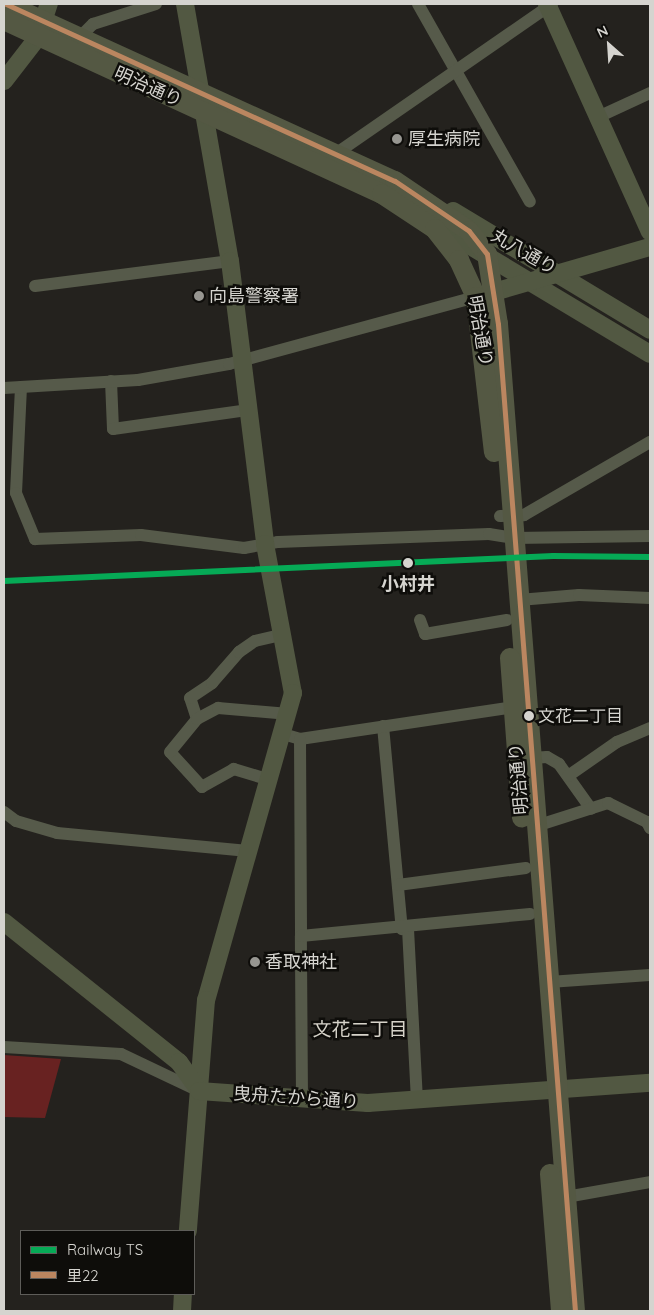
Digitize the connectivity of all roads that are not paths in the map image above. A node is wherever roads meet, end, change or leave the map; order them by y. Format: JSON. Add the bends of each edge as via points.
{"nodes":[{"id":1,"x":6,"y":4,"type":"edge"},
{"id":2,"x":156,"y":4,"type":"edge"},
{"id":3,"x":186,"y":4,"type":"edge"},
{"id":4,"x":418,"y":4,"type":"edge"},
{"id":5,"x":549,"y":5,"type":"edge"},
{"id":6,"x":4,"y":20,"type":"edge"},
{"id":7,"x":44,"y":21,"type":"edge"},
{"id":8,"x":80,"y":38,"type":"junction"},
{"id":9,"x":456,"y":71,"type":"junction"},
{"id":10,"x":4,"y":81,"type":"edge"},
{"id":11,"x":650,"y":93,"type":"edge"},
{"id":12,"x":203,"y":104,"type":"junction"},
{"id":13,"x":598,"y":117,"type":"junction"},
{"id":14,"x":334,"y":155,"type":"junction"},
{"id":15,"x":395,"y":182,"type":"junction"},
{"id":16,"x":530,"y":202,"type":"dead end"},
{"id":17,"x":418,"y":215,"type":"junction"},
{"id":18,"x":650,"y":232,"type":"edge"},
{"id":19,"x":650,"y":247,"type":"edge"},
{"id":20,"x":487,"y":254,"type":"junction"},
{"id":21,"x":230,"y":262,"type":"junction"},
{"id":22,"x":559,"y":272,"type":"junction"},
{"id":23,"x":531,"y":279,"type":"junction"},
{"id":24,"x":35,"y":286,"type":"dead end"},
{"id":25,"x":486,"y":294,"type":"junction"},
{"id":26,"x":650,"y":330,"type":"edge"},
{"id":27,"x":650,"y":354,"type":"edge"},
{"id":28,"x":242,"y":360,"type":"junction"},
{"id":29,"x":111,"y":381,"type":"junction"},
{"id":30,"x":21,"y":387,"type":"junction"},
{"id":31,"x":4,"y":388,"type":"edge"},
{"id":32,"x":249,"y":410,"type":"junction"},
{"id":33,"x":650,"y":442,"type":"edge"},
{"id":34,"x":507,"y":526,"type":"junction"},
{"id":35,"x":650,"y":536,"type":"edge"},
{"id":36,"x":265,"y":544,"type":"junction"},
{"id":37,"x":650,"y":598,"type":"edge"},
{"id":38,"x":519,"y":600,"type":"junction"},
{"id":39,"x":420,"y":620,"type":"dead end"},
{"id":40,"x":507,"y":620,"type":"junction"},
{"id":41,"x":282,"y":635,"type":"junction"},
{"id":42,"x":513,"y":708,"type":"junction"},
{"id":43,"x":289,"y":714,"type":"junction"},
{"id":44,"x":197,"y":719,"type":"junction"},
{"id":45,"x":383,"y":726,"type":"junction"},
{"id":46,"x":650,"y":728,"type":"edge"},
{"id":47,"x":292,"y":736,"type":"junction"},
{"id":48,"x":532,"y":758,"type":"junction"},
{"id":49,"x":568,"y":776,"type":"junction"},
{"id":50,"x":270,"y":780,"type":"junction"},
{"id":51,"x":591,"y":809,"type":"junction"},
{"id":52,"x":4,"y":812,"type":"edge"},
{"id":53,"x":649,"y":823,"type":"edge"},
{"id":54,"x":536,"y":826,"type":"junction"},
{"id":55,"x":248,"y":851,"type":"junction"},
{"id":56,"x":526,"y":868,"type":"junction"},
{"id":57,"x":398,"y":884,"type":"junction"},
{"id":58,"x":530,"y":914,"type":"junction"},
{"id":59,"x":4,"y":922,"type":"edge"},
{"id":60,"x":405,"y":929,"type":"junction"},
{"id":61,"x":300,"y":936,"type":"junction"},
{"id":62,"x":650,"y":975,"type":"edge"},
{"id":63,"x":549,"y":982,"type":"junction"},
{"id":64,"x":4,"y":1047,"type":"edge"},
{"id":65,"x":650,"y":1083,"type":"edge"},
{"id":66,"x":551,"y":1088,"type":"junction"},
{"id":67,"x":200,"y":1091,"type":"junction"},
{"id":68,"x":302,"y":1099,"type":"junction"},
{"id":69,"x":417,"y":1102,"type":"junction"},
{"id":70,"x":650,"y":1182,"type":"edge"},
{"id":71,"x":566,"y":1197,"type":"junction"},
{"id":72,"x":188,"y":1230,"type":"edge"},
{"id":73,"x":183,"y":1295,"type":"edge"},
{"id":74,"x":182,"y":1311,"type":"edge"},
{"id":75,"x":561,"y":1311,"type":"edge"},
{"id":76,"x":575,"y":1311,"type":"edge"}],
"edges":[{"from":1,"to":7,"type":"main road","name":"明治通り"},
{"from":2,"to":8,"type":"street","via":[[93,24]]},
{"from":3,"to":12,"type":"street"},
{"from":4,"to":9,"type":"street"},
{"from":5,"to":9,"type":"street"},
{"from":5,"to":13,"type":"street"},
{"from":6,"to":7,"type":"main road","name":"明治通り"},
{"from":7,"to":8,"type":"main road","name":"明治通り"},
{"from":7,"to":10,"type":"street"},
{"from":7,"to":12,"type":"main road","name":"明治通り"},
{"from":8,"to":12,"type":"main road","name":"明治通り"},
{"from":9,"to":14,"type":"street"},
{"from":9,"to":16,"type":"street"},
{"from":11,"to":13,"type":"street"},
{"from":12,"to":14,"type":"main road","name":"明治通り"},
{"from":12,"to":17,"type":"main road","name":"明治通り"},
{"from":12,"to":21,"type":"street"},
{"from":13,"to":18,"type":"street"},
{"from":14,"to":15,"type":"main road","name":"明治通り"},
{"from":15,"to":20,"type":"main road","name":"明治通り","via":[[469,232]]},
{"from":15,"to":22,"type":"street","name":"丸八通り"},
{"from":17,"to":20,"type":"street","name":"丸八通り"},
{"from":17,"to":25,"type":"main road","name":"明治通り","via":[[450,247]]},
{"from":19,"to":22,"type":"street"},
{"from":20,"to":23,"type":"street","name":"丸八通り"},
{"from":20,"to":25,"type":"main road","name":"明治通り"},
{"from":21,"to":24,"type":"street"},
{"from":21,"to":28,"type":"street"},
{"from":22,"to":23,"type":"street"},
{"from":22,"to":26,"type":"street","name":"丸八通り"},
{"from":23,"to":25,"type":"street"},
{"from":23,"to":27,"type":"street","name":"丸八通り"},
{"from":25,"to":28,"type":"street"},
{"from":25,"to":34,"type":"main road","name":"明治通り","via":[[484,336]]},
{"from":28,"to":29,"type":"street"},
{"from":28,"to":32,"type":"street"},
{"from":29,"to":30,"type":"street"},
{"from":29,"to":32,"type":"street","via":[[113,429]]},
{"from":30,"to":31,"type":"street"},
{"from":30,"to":36,"type":"street","via":[[16,493],[35,539],[141,535],[218,547]]},
{"from":32,"to":36,"type":"street"},
{"from":33,"to":34,"type":"street"},
{"from":34,"to":35,"type":"street"},
{"from":34,"to":36,"type":"street"},
{"from":34,"to":38,"type":"main road","name":"明治通り"},
{"from":34,"to":40,"type":"main road","name":"明治通り"},
{"from":36,"to":41,"type":"street"},
{"from":37,"to":38,"type":"street","via":[[579,595]]},
{"from":38,"to":48,"type":"main road","name":"明治通り"},
{"from":39,"to":40,"type":"street","via":[[425,634]]},
{"from":40,"to":42,"type":"main road","name":"明治通り"},
{"from":41,"to":43,"type":"street","via":[[293,693]]},
{"from":41,"to":44,"type":"street","via":[[256,641],[239,652],[212,683],[190,698]]},
{"from":42,"to":45,"type":"street"},
{"from":42,"to":56,"type":"main road","name":"明治通り"},
{"from":43,"to":44,"type":"street","via":[[218,708]]},
{"from":43,"to":47,"type":"street"},
{"from":44,"to":50,"type":"street","via":[[170,752],[191,780],[202,787],[234,769]]},
{"from":45,"to":47,"type":"street"},
{"from":45,"to":57,"type":"street"},
{"from":46,"to":49,"type":"street","via":[[618,742]]},
{"from":47,"to":50,"type":"street"},
{"from":47,"to":61,"type":"street"},
{"from":48,"to":49,"type":"street","via":[[547,757]]},
{"from":48,"to":54,"type":"main road","name":"明治通り"},
{"from":49,"to":51,"type":"street"},
{"from":50,"to":55,"type":"street"},
{"from":51,"to":53,"type":"street","via":[[617,804]]},
{"from":51,"to":54,"type":"street"},
{"from":52,"to":55,"type":"street","via":[[16,821],[57,833]]},
{"from":54,"to":63,"type":"main road","name":"明治通り"},
{"from":55,"to":67,"type":"street","via":[[206,1000]]},
{"from":56,"to":57,"type":"street"},
{"from":56,"to":58,"type":"main road","name":"明治通り"},
{"from":57,"to":60,"type":"street"},
{"from":58,"to":60,"type":"street"},
{"from":58,"to":66,"type":"main road","name":"明治通り"},
{"from":59,"to":67,"type":"street","via":[[179,1062]]},
{"from":60,"to":61,"type":"street"},
{"from":60,"to":69,"type":"street"},
{"from":61,"to":68,"type":"street"},
{"from":62,"to":63,"type":"street"},
{"from":63,"to":66,"type":"main road","name":"明治通り"},
{"from":64,"to":67,"type":"street","via":[[121,1054]]},
{"from":65,"to":66,"type":"street","name":"曳舟たから通り"},
{"from":66,"to":69,"type":"street","name":"曳舟たから通り"},
{"from":66,"to":71,"type":"main road","name":"明治通り"},
{"from":66,"to":75,"type":"main road","name":"明治通り"},
{"from":67,"to":68,"type":"street","name":"曳舟たから通り"},
{"from":67,"to":72,"type":"street"},
{"from":68,"to":69,"type":"street","name":"曳舟たから通り"},
{"from":70,"to":71,"type":"street"},
{"from":71,"to":76,"type":"main road","name":"明治通り"},
{"from":73,"to":74,"type":"street"}]}
